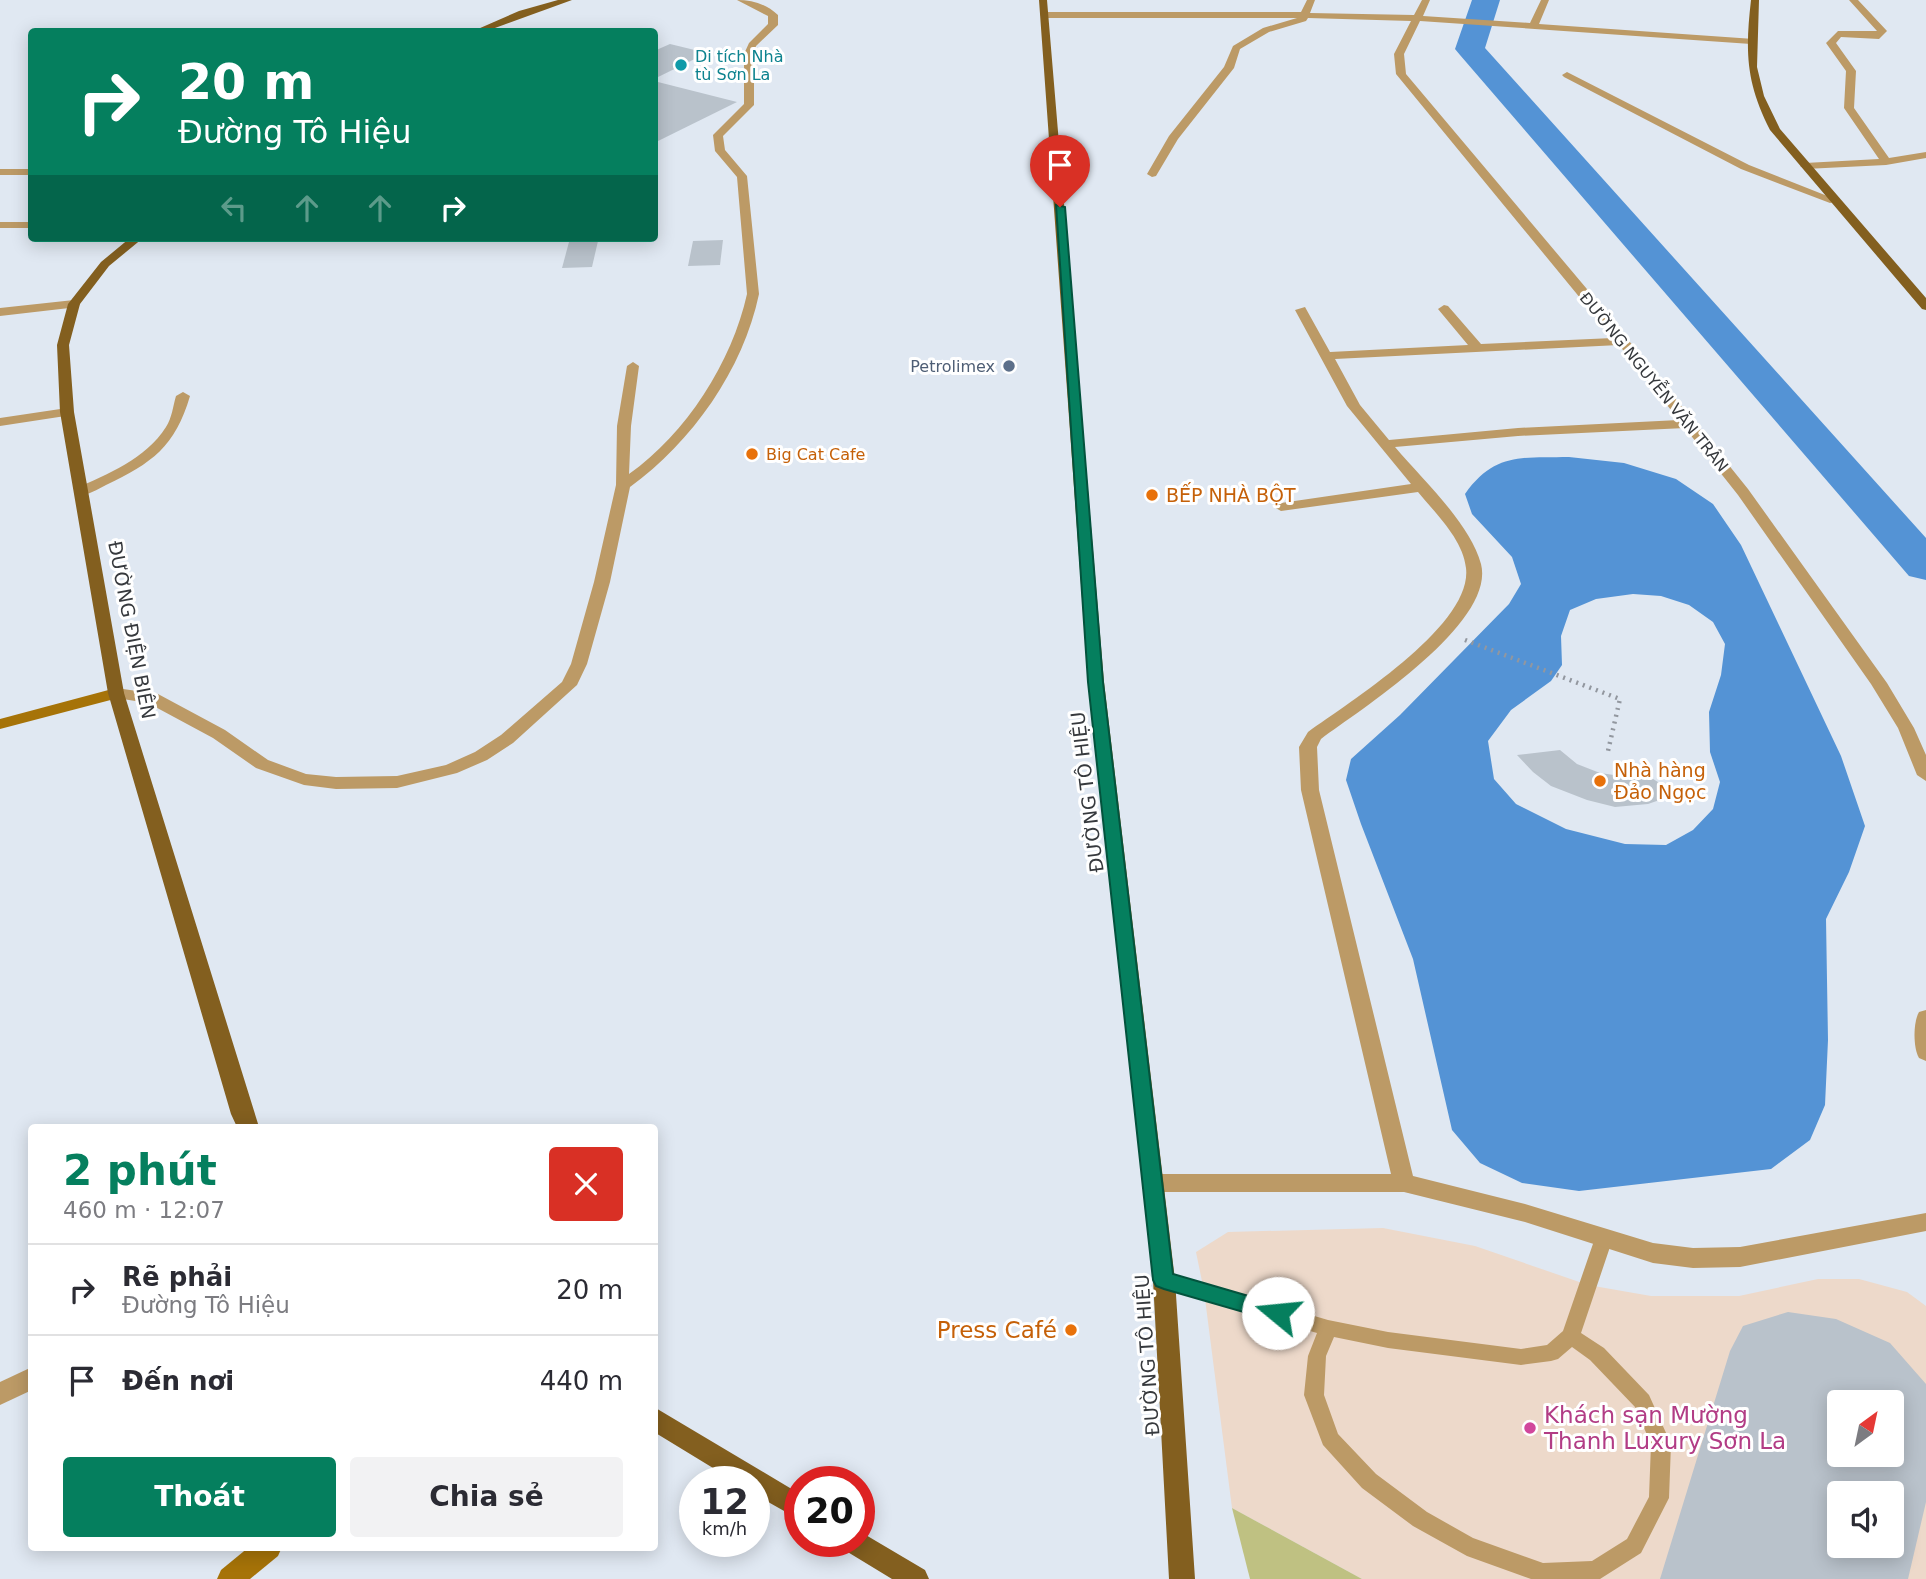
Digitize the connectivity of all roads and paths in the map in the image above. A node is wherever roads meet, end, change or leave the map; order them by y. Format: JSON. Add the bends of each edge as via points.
{"nodes":[{"id":1,"x":568,"y":0,"type":"edge"},
{"id":2,"x":741,"y":0,"type":"edge"},
{"id":3,"x":1178,"y":0,"type":"edge"},
{"id":4,"x":1237,"y":0,"type":"edge"},
{"id":5,"x":1311,"y":0,"type":"edge"},
{"id":6,"x":1426,"y":0,"type":"edge"},
{"id":7,"x":1545,"y":0,"type":"edge"},
{"id":8,"x":1755,"y":0,"type":"edge"},
{"id":9,"x":1853,"y":0,"type":"edge"},
{"id":10,"x":1044,"y":8,"type":"edge"},
{"id":11,"x":1240,"y":14,"type":"junction"},
{"id":12,"x":1181,"y":15,"type":"junction"},
{"id":13,"x":1306,"y":15,"type":"junction"},
{"id":14,"x":1417,"y":18,"type":"junction"},
{"id":15,"x":1533,"y":27,"type":"junction"},
{"id":16,"x":485,"y":28,"type":"edge"},
{"id":17,"x":1751,"y":41,"type":"junction"},
{"id":18,"x":1567,"y":75,"type":"dead end"},
{"id":19,"x":1926,"y":155,"type":"edge"},
{"id":20,"x":1886,"y":162,"type":"junction"},
{"id":21,"x":1805,"y":166,"type":"junction"},
{"id":22,"x":0,"y":172,"type":"edge"},
{"id":23,"x":28,"y":172,"type":"edge"},
{"id":24,"x":1153,"y":174,"type":"dead end"},
{"id":25,"x":1834,"y":201,"type":"junction"},
{"id":26,"x":0,"y":225,"type":"edge"},
{"id":27,"x":28,"y":225,"type":"edge"},
{"id":28,"x":132,"y":242,"type":"edge"},
{"id":29,"x":74,"y":303,"type":"junction"},
{"id":30,"x":1926,"y":306,"type":"edge"},
{"id":31,"x":1444,"y":309,"type":"dead end"},
{"id":32,"x":1301,"y":310,"type":"dead end"},
{"id":33,"x":0,"y":312,"type":"edge"},
{"id":34,"x":1623,"y":341,"type":"junction"},
{"id":35,"x":1478,"y":349,"type":"junction"},
{"id":36,"x":1325,"y":356,"type":"junction"},
{"id":37,"x":633,"y":366,"type":"dead end"},
{"id":38,"x":183,"y":396,"type":"dead end"},
{"id":39,"x":67,"y":412,"type":"junction"},
{"id":40,"x":0,"y":422,"type":"edge"},
{"id":41,"x":1689,"y":424,"type":"junction"},
{"id":42,"x":1385,"y":444,"type":"junction"},
{"id":43,"x":623,"y":485,"type":"junction"},
{"id":44,"x":1422,"y":487,"type":"junction"},
{"id":45,"x":80,"y":492,"type":"junction"},
{"id":46,"x":1281,"y":507,"type":"dead end"},
{"id":47,"x":1461,"y":638,"type":"dead end"},
{"id":48,"x":116,"y":693,"type":"junction"},
{"id":49,"x":0,"y":724,"type":"edge"},
{"id":50,"x":1608,"y":751,"type":"dead end"},
{"id":51,"x":1926,"y":775,"type":"edge"},
{"id":52,"x":1926,"y":1017,"type":"edge"},
{"id":53,"x":1926,"y":1053,"type":"edge"},
{"id":54,"x":247,"y":1124,"type":"edge"},
{"id":55,"x":1153,"y":1183,"type":"junction"},
{"id":56,"x":1404,"y":1183,"type":"junction"},
{"id":57,"x":1926,"y":1222,"type":"edge"},
{"id":58,"x":1604,"y":1238,"type":"junction"},
{"id":59,"x":1164,"y":1280,"type":"junction"},
{"id":60,"x":1328,"y":1328,"type":"junction"},
{"id":61,"x":1571,"y":1336,"type":"junction"},
{"id":62,"x":28,"y":1380,"type":"edge"},
{"id":63,"x":0,"y":1394,"type":"edge"},
{"id":64,"x":658,"y":1420,"type":"edge"},
{"id":65,"x":784,"y":1498,"type":"edge"},
{"id":66,"x":264,"y":1551,"type":"edge"},
{"id":67,"x":875,"y":1554,"type":"edge"},
{"id":68,"x":230,"y":1579,"type":"edge"},
{"id":69,"x":916,"y":1579,"type":"edge"},
{"id":70,"x":1182,"y":1579,"type":"edge"}],
"edges":[{"from":1,"to":16,"type":"main road"},
{"from":2,"to":43,"type":"street","via":[[773,15],[773,25],[749,54],[749,105],[718,135],[720,151],[742,176],[751,312],[722,370],[673,442]]},
{"from":3,"to":12,"type":"street"},
{"from":4,"to":11,"type":"street"},
{"from":5,"to":13,"type":"street"},
{"from":6,"to":14,"type":"street","name":"ĐƯỜNG NGUYỄN VĂN TRÂN"},
{"from":7,"to":15,"type":"street"},
{"from":8,"to":17,"type":"main road"},
{"from":9,"to":20,"type":"street","via":[[1882,32],[1879,36],[1838,34],[1831,43],[1851,71],[1849,108]]},
{"from":10,"to":12,"type":"street"},
{"from":10,"to":55,"type":"main road","name":"ĐƯỜNG TÔ HIỆU","via":[[1096,682]]},
{"from":11,"to":12,"type":"street"},
{"from":11,"to":13,"type":"street"},
{"from":13,"to":14,"type":"street"},
{"from":13,"to":24,"type":"street","via":[[1236,48],[1229,68],[1173,138]]},
{"from":14,"to":15,"type":"street"},
{"from":14,"to":34,"type":"street","name":"ĐƯỜNG NGUYỄN VĂN TRÂN","via":[[1399,54],[1401,74]]},
{"from":15,"to":17,"type":"street"},
{"from":17,"to":21,"type":"main road","via":[[1757,98],[1775,130]]},
{"from":18,"to":25,"type":"street","via":[[1745,167]]},
{"from":19,"to":20,"type":"street"},
{"from":20,"to":21,"type":"street"},
{"from":21,"to":25,"type":"main road"},
{"from":22,"to":23,"type":"street"},
{"from":25,"to":30,"type":"main road"},
{"from":26,"to":27,"type":"street"},
{"from":28,"to":29,"type":"main road","name":"ĐƯỜNG ĐIỆN BIÊN","via":[[105,264]]},
{"from":29,"to":33,"type":"street"},
{"from":29,"to":39,"type":"main road","name":"ĐƯỜNG ĐIỆN BIÊN","via":[[63,345]]},
{"from":31,"to":35,"type":"street"},
{"from":32,"to":36,"type":"street"},
{"from":34,"to":35,"type":"street"},
{"from":34,"to":41,"type":"street","name":"ĐƯỜNG NGUYỄN VĂN TRÂN"},
{"from":35,"to":36,"type":"street"},
{"from":36,"to":42,"type":"street","via":[[1354,406]]},
{"from":37,"to":43,"type":"street","via":[[620,450]]},
{"from":38,"to":45,"type":"street","via":[[174,425],[153,448],[127,469]]},
{"from":39,"to":40,"type":"street"},
{"from":39,"to":45,"type":"main road","name":"ĐƯỜNG ĐIỆN BIÊN"},
{"from":41,"to":42,"type":"street"},
{"from":41,"to":51,"type":"street","name":"ĐƯỜNG NGUYỄN VĂN TRÂN","via":[[1880,683]]},
{"from":42,"to":44,"type":"street"},
{"from":43,"to":48,"type":"street","via":[[602,582],[569,685],[507,739],[452,769],[397,782],[304,779],[262,764],[219,734],[152,698]]},
{"from":44,"to":46,"type":"street"},
{"from":44,"to":56,"type":"street","via":[[1468,549],[1475,566],[1474,587],[1454,620],[1430,646],[1314,736],[1307,763]]},
{"from":45,"to":48,"type":"main road","name":"ĐƯỜNG ĐIỆN BIÊN"},
{"from":47,"to":50,"type":"path","via":[[1620,699]]},
{"from":48,"to":49,"type":"street"},
{"from":48,"to":54,"type":"main road","name":"ĐƯỜNG ĐIỆN BIÊN"},
{"from":52,"to":53,"type":"street"},
{"from":55,"to":56,"type":"street"},
{"from":55,"to":59,"type":"main road","name":"ĐƯỜNG TÔ HIỆU"},
{"from":56,"to":58,"type":"street"},
{"from":57,"to":58,"type":"street","via":[[1740,1257],[1653,1253]]},
{"from":58,"to":61,"type":"lane"},
{"from":59,"to":60,"type":"lane"},
{"from":59,"to":70,"type":"main road","name":"ĐƯỜNG TÔ HIỆU"},
{"from":60,"to":61,"type":"lane","via":[[1521,1357],[1551,1353]]},
{"from":60,"to":61,"type":"lane","via":[[1317,1356],[1314,1395],[1330,1440],[1369,1481],[1420,1518],[1467,1546],[1543,1573],[1595,1571],[1634,1546],[1659,1498],[1661,1444],[1642,1401],[1597,1354]]},
{"from":62,"to":63,"type":"street"},
{"from":64,"to":65,"type":"main road"},
{"from":66,"to":68,"type":"street"},
{"from":67,"to":69,"type":"main road"}]}
